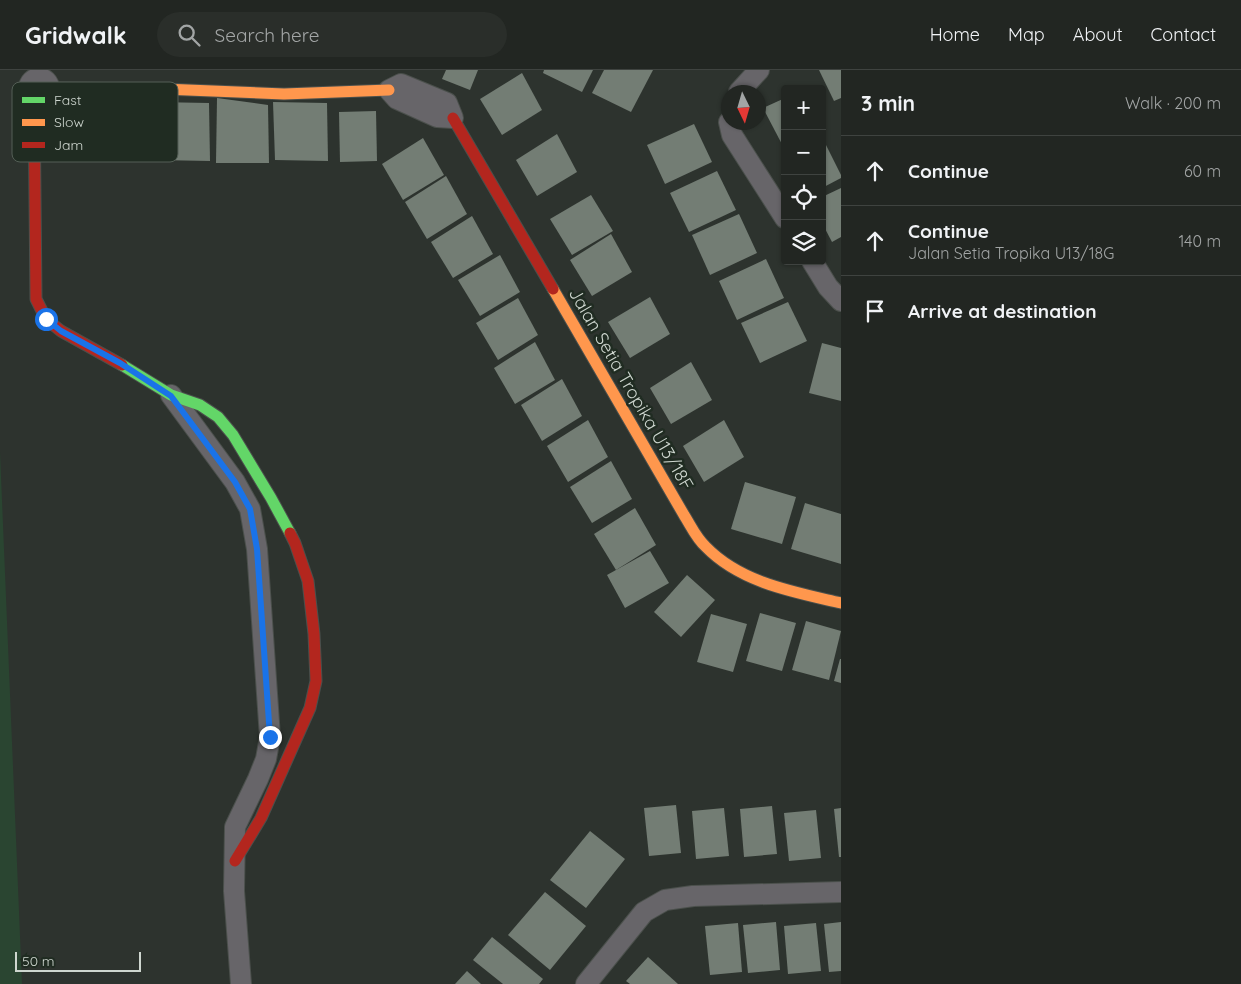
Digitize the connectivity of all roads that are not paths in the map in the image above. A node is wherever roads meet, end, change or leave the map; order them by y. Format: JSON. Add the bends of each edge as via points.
{"nodes":[{"id":1,"x":759,"y":70,"type":"edge"},
{"id":2,"x":745,"y":85,"type":"edge"},
{"id":3,"x":178,"y":90,"type":"edge"},
{"id":4,"x":389,"y":90,"type":"joint"},
{"id":5,"x":453,"y":118,"type":"joint"},
{"id":6,"x":731,"y":130,"type":"edge"},
{"id":7,"x":37,"y":162,"type":"edge"},
{"id":8,"x":781,"y":212,"type":"edge"},
{"id":9,"x":814,"y":265,"type":"edge"},
{"id":10,"x":841,"y":301,"type":"edge"},
{"id":11,"x":171,"y":396,"type":"junction"},
{"id":12,"x":841,"y":604,"type":"edge"},
{"id":13,"x":235,"y":861,"type":"junction"},
{"id":14,"x":841,"y":892,"type":"edge"},
{"id":15,"x":241,"y":984,"type":"edge"},
{"id":16,"x":586,"y":984,"type":"edge"}],
"edges":[{"from":1,"to":2,"type":"street"},
{"from":3,"to":4,"type":"street","via":[[284,94]]},
{"from":4,"to":5,"type":"street","via":[[397,99],[438,117]]},
{"from":5,"to":12,"type":"street","name":"Jalan Setia Tropika U13/18F","via":[[704,546],[727,565],[760,582]]},
{"from":6,"to":8,"type":"street"},
{"from":7,"to":11,"type":"street","via":[[36,299],[46,319]]},
{"from":9,"to":10,"type":"street"},
{"from":11,"to":13,"type":"street","via":[[235,482],[250,509],[257,549],[270,737],[263,765],[235,827]]},
{"from":11,"to":13,"type":"street","via":[[200,405],[218,417],[233,435],[295,543],[308,581],[316,681],[310,708],[261,818]]},
{"from":13,"to":15,"type":"street"},
{"from":14,"to":16,"type":"street","via":[[692,896],[665,900],[644,912]]}]}
